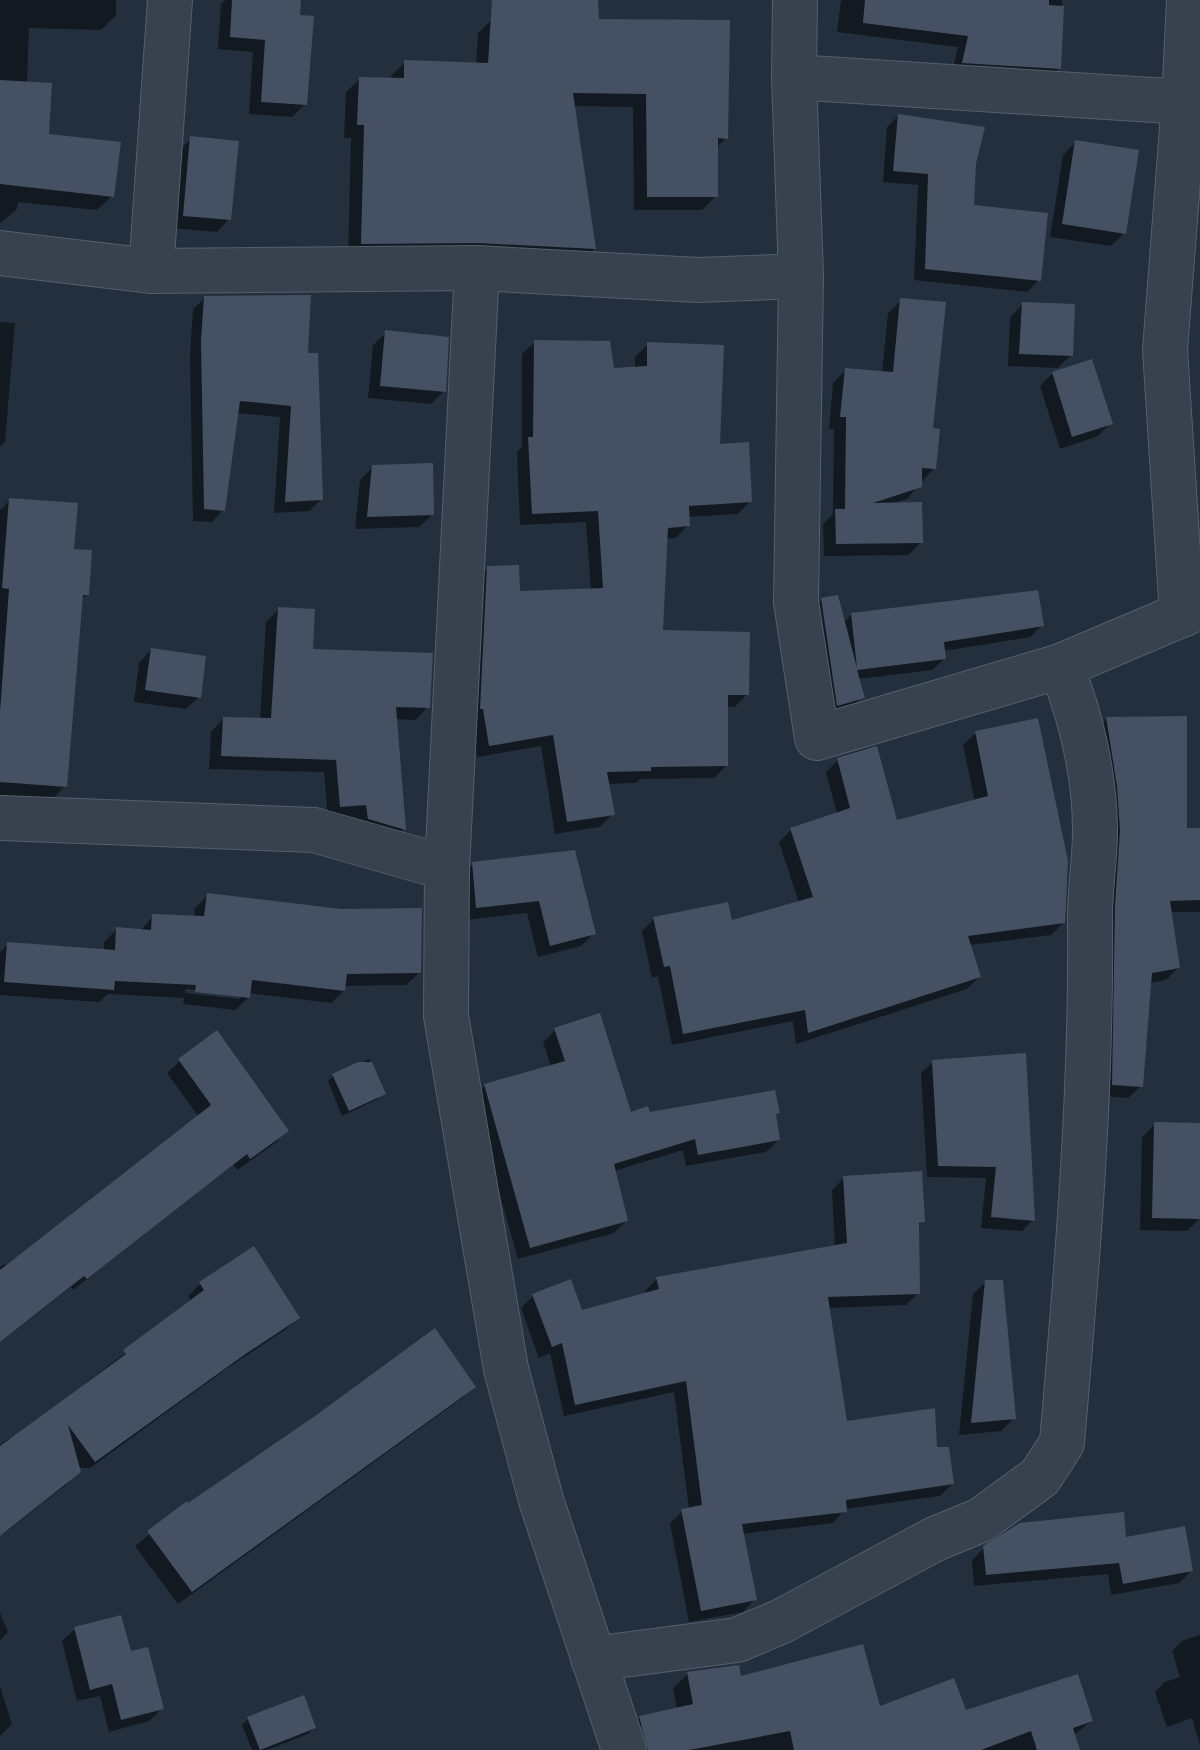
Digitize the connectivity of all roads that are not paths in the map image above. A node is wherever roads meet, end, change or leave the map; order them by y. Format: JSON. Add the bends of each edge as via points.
{"nodes":[{"id":1,"x":170,"y":0,"type":"edge"},
{"id":2,"x":795,"y":0,"type":"edge"},
{"id":3,"x":1189,"y":0,"type":"edge"},
{"id":4,"x":794,"y":77,"type":"junction"},
{"id":5,"x":1192,"y":102,"type":"edge"},
{"id":6,"x":0,"y":253,"type":"edge"},
{"id":7,"x":477,"y":268,"type":"junction"},
{"id":8,"x":151,"y":271,"type":"junction"},
{"id":9,"x":801,"y":276,"type":"junction"},
{"id":10,"x":1191,"y":611,"type":"edge"},
{"id":11,"x":1061,"y":666,"type":"junction"},
{"id":12,"x":0,"y":818,"type":"edge"},
{"id":13,"x":447,"y":868,"type":"junction"},
{"id":14,"x":593,"y":1659,"type":"junction"},
{"id":15,"x":624,"y":1750,"type":"edge"}],
"edges":[{"from":1,"to":8,"type":"street"},
{"from":2,"to":4,"type":"street"},
{"from":3,"to":5,"type":"street"},
{"from":4,"to":5,"type":"street"},
{"from":4,"to":9,"type":"street"},
{"from":5,"to":10,"type":"street","via":[[1165,350]]},
{"from":6,"to":8,"type":"street"},
{"from":7,"to":8,"type":"street"},
{"from":7,"to":9,"type":"street","via":[[698,280]]},
{"from":7,"to":13,"type":"street"},
{"from":9,"to":11,"type":"street","via":[[796,602],[817,738]]},
{"from":10,"to":11,"type":"street"},
{"from":11,"to":14,"type":"street","via":[[1075,701],[1095,829],[1083,1197],[1062,1443],[1040,1477],[981,1520],[780,1622],[737,1640]]},
{"from":12,"to":13,"type":"street","via":[[314,830]]},
{"from":13,"to":14,"type":"street","via":[[446,1016],[506,1369],[541,1500]]},
{"from":14,"to":15,"type":"street"}]}
